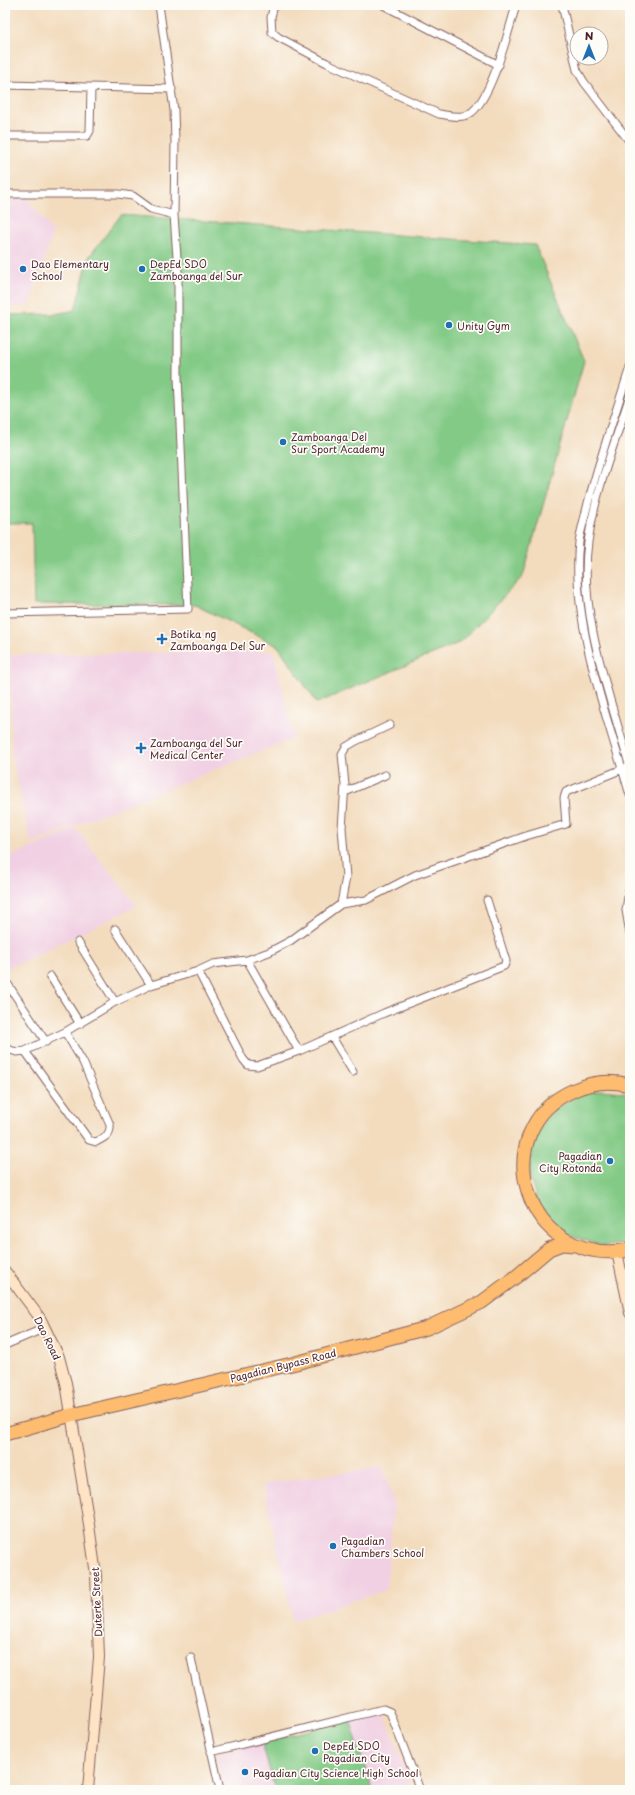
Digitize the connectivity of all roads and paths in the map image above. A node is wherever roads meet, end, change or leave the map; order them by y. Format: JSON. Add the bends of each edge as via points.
{"nodes":[{"id":1,"x":159,"y":5,"type":"edge"},
{"id":2,"x":274,"y":5,"type":"edge"},
{"id":3,"x":383,"y":5,"type":"edge"},
{"id":4,"x":516,"y":5,"type":"edge"},
{"id":5,"x":562,"y":5,"type":"edge"},
{"id":6,"x":499,"y":65,"type":"junction"},
{"id":7,"x":5,"y":85,"type":"edge"},
{"id":8,"x":90,"y":88,"type":"junction"},
{"id":9,"x":172,"y":90,"type":"junction"},
{"id":10,"x":5,"y":136,"type":"edge"},
{"id":11,"x":630,"y":142,"type":"edge"},
{"id":12,"x":5,"y":194,"type":"edge"},
{"id":13,"x":174,"y":215,"type":"junction"},
{"id":14,"x":630,"y":367,"type":"edge"},
{"id":15,"x":630,"y":395,"type":"edge"},
{"id":16,"x":5,"y":613,"type":"edge"},
{"id":17,"x":390,"y":725,"type":"dead end"},
{"id":18,"x":630,"y":767,"type":"edge"},
{"id":19,"x":622,"y":768,"type":"junction"},
{"id":20,"x":385,"y":775,"type":"dead end"},
{"id":21,"x":345,"y":792,"type":"junction"},
{"id":22,"x":630,"y":795,"type":"edge"},
{"id":23,"x":630,"y":884,"type":"edge"},
{"id":24,"x":488,"y":900,"type":"dead end"},
{"id":25,"x":342,"y":904,"type":"junction"},
{"id":26,"x":115,"y":929,"type":"dead end"},
{"id":27,"x":630,"y":934,"type":"edge"},
{"id":28,"x":78,"y":942,"type":"dead end"},
{"id":29,"x":247,"y":960,"type":"junction"},
{"id":30,"x":198,"y":971,"type":"junction"},
{"id":31,"x":50,"y":976,"type":"dead end"},
{"id":32,"x":5,"y":980,"type":"edge"},
{"id":33,"x":151,"y":985,"type":"junction"},
{"id":34,"x":115,"y":1002,"type":"junction"},
{"id":35,"x":80,"y":1024,"type":"junction"},
{"id":36,"x":65,"y":1032,"type":"junction"},
{"id":37,"x":332,"y":1037,"type":"junction"},
{"id":38,"x":46,"y":1042,"type":"junction"},
{"id":39,"x":5,"y":1046,"type":"edge"},
{"id":40,"x":25,"y":1051,"type":"junction"},
{"id":41,"x":299,"y":1051,"type":"junction"},
{"id":42,"x":353,"y":1072,"type":"dead end"},
{"id":43,"x":630,"y":1085,"type":"edge"},
{"id":44,"x":547,"y":1226,"type":"junction"},
{"id":45,"x":576,"y":1245,"type":"junction"},
{"id":46,"x":624,"y":1251,"type":"edge"},
{"id":47,"x":542,"y":1253,"type":"junction"},
{"id":48,"x":5,"y":1270,"type":"edge"},
{"id":49,"x":630,"y":1313,"type":"edge"},
{"id":50,"x":45,"y":1328,"type":"junction"},
{"id":51,"x":5,"y":1345,"type":"edge"},
{"id":52,"x":71,"y":1415,"type":"junction"},
{"id":53,"x":5,"y":1434,"type":"edge"},
{"id":54,"x":191,"y":1658,"type":"dead end"},
{"id":55,"x":211,"y":1752,"type":"junction"},
{"id":56,"x":88,"y":1790,"type":"edge"},
{"id":57,"x":220,"y":1790,"type":"edge"},
{"id":58,"x":420,"y":1790,"type":"edge"}],
"edges":[{"from":1,"to":9,"type":"street"},
{"from":2,"to":6,"type":"street","via":[[271,26],[272,32],[278,37],[327,63],[439,114],[469,114],[481,100]]},
{"from":3,"to":6,"type":"street"},
{"from":4,"to":6,"type":"street"},
{"from":5,"to":11,"type":"street","via":[[577,70]]},
{"from":7,"to":8,"type":"street"},
{"from":8,"to":9,"type":"street"},
{"from":8,"to":10,"type":"street","via":[[90,131],[87,136]]},
{"from":9,"to":13,"type":"street","via":[[175,142]]},
{"from":12,"to":13,"type":"street","via":[[118,194],[133,196],[151,209]]},
{"from":13,"to":16,"type":"street","via":[[188,610]]},
{"from":14,"to":19,"type":"street","via":[[593,485],[579,541],[578,563],[578,595],[589,650]]},
{"from":15,"to":18,"type":"street","via":[[601,487],[588,542],[586,595],[597,650]]},
{"from":17,"to":21,"type":"street","via":[[356,741],[344,750],[342,754]]},
{"from":18,"to":19,"type":"street"},
{"from":19,"to":22,"type":"street"},
{"from":19,"to":25,"type":"street","via":[[566,792],[566,824],[415,874],[366,900]]},
{"from":20,"to":21,"type":"street"},
{"from":21,"to":25,"type":"street","via":[[342,828],[346,878]]},
{"from":23,"to":27,"type":"street","via":[[626,910]]},
{"from":24,"to":37,"type":"street","via":[[506,961],[504,966],[384,1013]]},
{"from":25,"to":29,"type":"street","via":[[290,941]]},
{"from":26,"to":33,"type":"street"},
{"from":28,"to":34,"type":"street"},
{"from":29,"to":30,"type":"street","via":[[217,963]]},
{"from":29,"to":41,"type":"street"},
{"from":30,"to":33,"type":"street"},
{"from":30,"to":41,"type":"street","via":[[248,1065],[257,1066]]},
{"from":31,"to":35,"type":"street"},
{"from":32,"to":38,"type":"street"},
{"from":33,"to":34,"type":"street"},
{"from":34,"to":35,"type":"street"},
{"from":35,"to":36,"type":"street"},
{"from":36,"to":38,"type":"street"},
{"from":36,"to":40,"type":"street","via":[[83,1062],[110,1125],[108,1136],[96,1142],[89,1140]]},
{"from":37,"to":41,"type":"street"},
{"from":37,"to":42,"type":"street"},
{"from":38,"to":40,"type":"street"},
{"from":39,"to":40,"type":"street","via":[[17,1052]]},
{"from":43,"to":44,"type":"highway","via":[[603,1082],[581,1087],[552,1104],[537,1122],[525,1153],[524,1175],[532,1202]]},
{"from":44,"to":45,"type":"highway","via":[[560,1237]]},
{"from":44,"to":47,"type":"highway","via":[[548,1240]]},
{"from":45,"to":46,"type":"highway","via":[[596,1251]]},
{"from":45,"to":47,"type":"highway","name":"Pagadian Bypass Road","via":[[555,1246]]},
{"from":46,"to":49,"type":"main road"},
{"from":47,"to":52,"type":"highway","name":"Pagadian Bypass Road","via":[[517,1276],[482,1302],[427,1328],[292,1364]]},
{"from":48,"to":50,"type":"main road","name":"Dao Road"},
{"from":50,"to":51,"type":"street"},
{"from":50,"to":52,"type":"main road","name":"Dao Road","via":[[59,1357]]},
{"from":52,"to":53,"type":"highway","name":"Pagadian Bypass Road"},
{"from":52,"to":56,"type":"main road","name":"Duterte Street","via":[[89,1525],[98,1611],[99,1657]]},
{"from":54,"to":55,"type":"street"},
{"from":55,"to":57,"type":"street"},
{"from":55,"to":58,"type":"street","via":[[383,1709],[390,1712]]}]}
